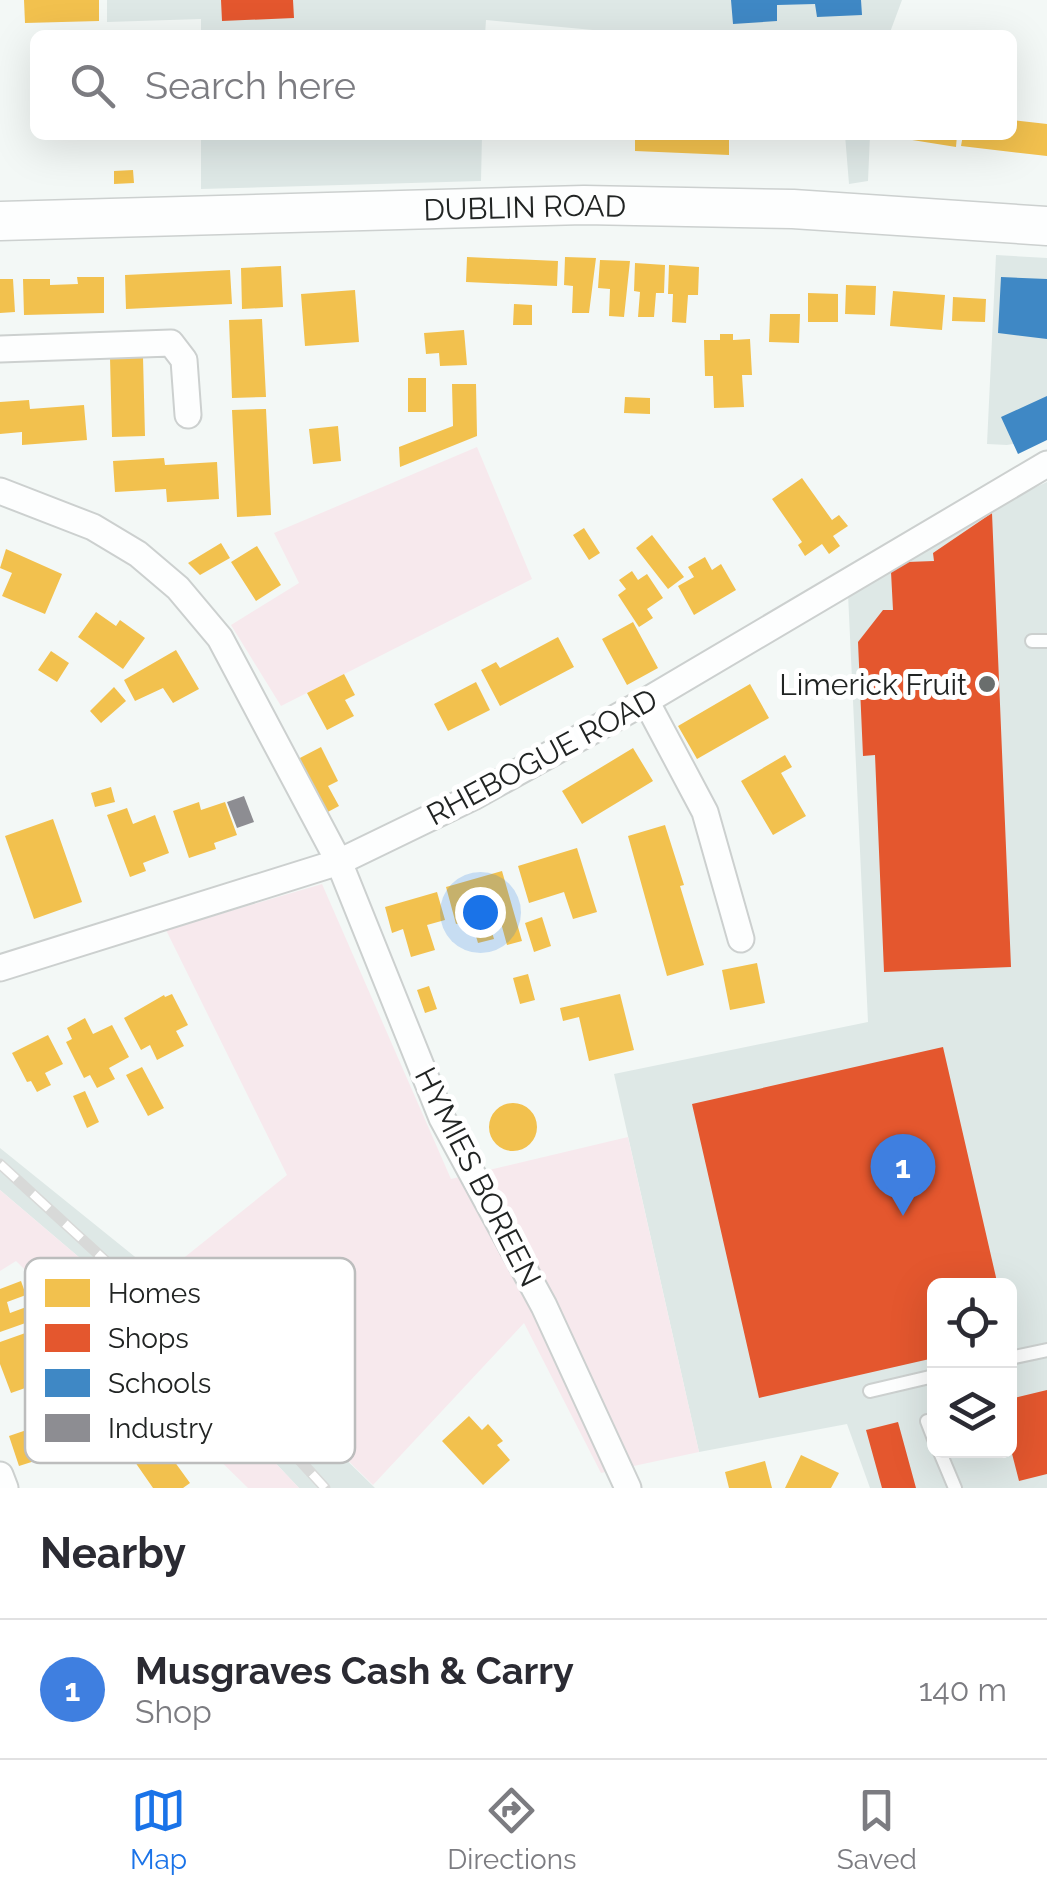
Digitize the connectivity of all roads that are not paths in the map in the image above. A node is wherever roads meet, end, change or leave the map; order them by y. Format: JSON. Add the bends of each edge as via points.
{"nodes":[{"id":1,"x":0,"y":221,"type":"edge"},
{"id":2,"x":1047,"y":226,"type":"edge"},
{"id":3,"x":0,"y":349,"type":"edge"},
{"id":4,"x":188,"y":414,"type":"dead end"},
{"id":5,"x":1047,"y":464,"type":"edge"},
{"id":6,"x":0,"y":491,"type":"edge"},
{"id":7,"x":1047,"y":640,"type":"edge"},
{"id":8,"x":1032,"y":641,"type":"dead end"},
{"id":9,"x":646,"y":702,"type":"junction"},
{"id":10,"x":338,"y":862,"type":"junction"},
{"id":11,"x":741,"y":938,"type":"dead end"},
{"id":12,"x":0,"y":968,"type":"edge"},
{"id":13,"x":1047,"y":1350,"type":"edge"},
{"id":14,"x":1017,"y":1356,"type":"edge"},
{"id":15,"x":927,"y":1378,"type":"edge"},
{"id":16,"x":870,"y":1391,"type":"dead end"},
{"id":17,"x":943,"y":1458,"type":"edge"},
{"id":18,"x":0,"y":1475,"type":"edge"},
{"id":19,"x":5,"y":1488,"type":"edge"},
{"id":20,"x":628,"y":1488,"type":"edge"},
{"id":21,"x":955,"y":1488,"type":"edge"}],
"edges":[{"from":1,"to":2,"type":"main road","name":"DUBLIN ROAD","via":[[584,205]]},
{"from":3,"to":4,"type":"street","via":[[171,343],[184,360]]},
{"from":5,"to":9,"type":"street","name":"RHEBOGUE ROAD"},
{"from":6,"to":10,"type":"street","name":"HYMIES BOREEN","via":[[93,527],[178,588],[220,638]]},
{"from":7,"to":8,"type":"lane"},
{"from":9,"to":10,"type":"street","name":"RHEBOGUE ROAD","via":[[473,798]]},
{"from":9,"to":11,"type":"street","via":[[705,812]]},
{"from":10,"to":12,"type":"street","name":"RHEBOGUE ROAD"},
{"from":10,"to":20,"type":"street","name":"HYMIES BOREEN","via":[[442,1118],[544,1306]]},
{"from":13,"to":14,"type":"lane"},
{"from":15,"to":16,"type":"lane"},
{"from":17,"to":21,"type":"lane"},
{"from":18,"to":19,"type":"street"}]}
